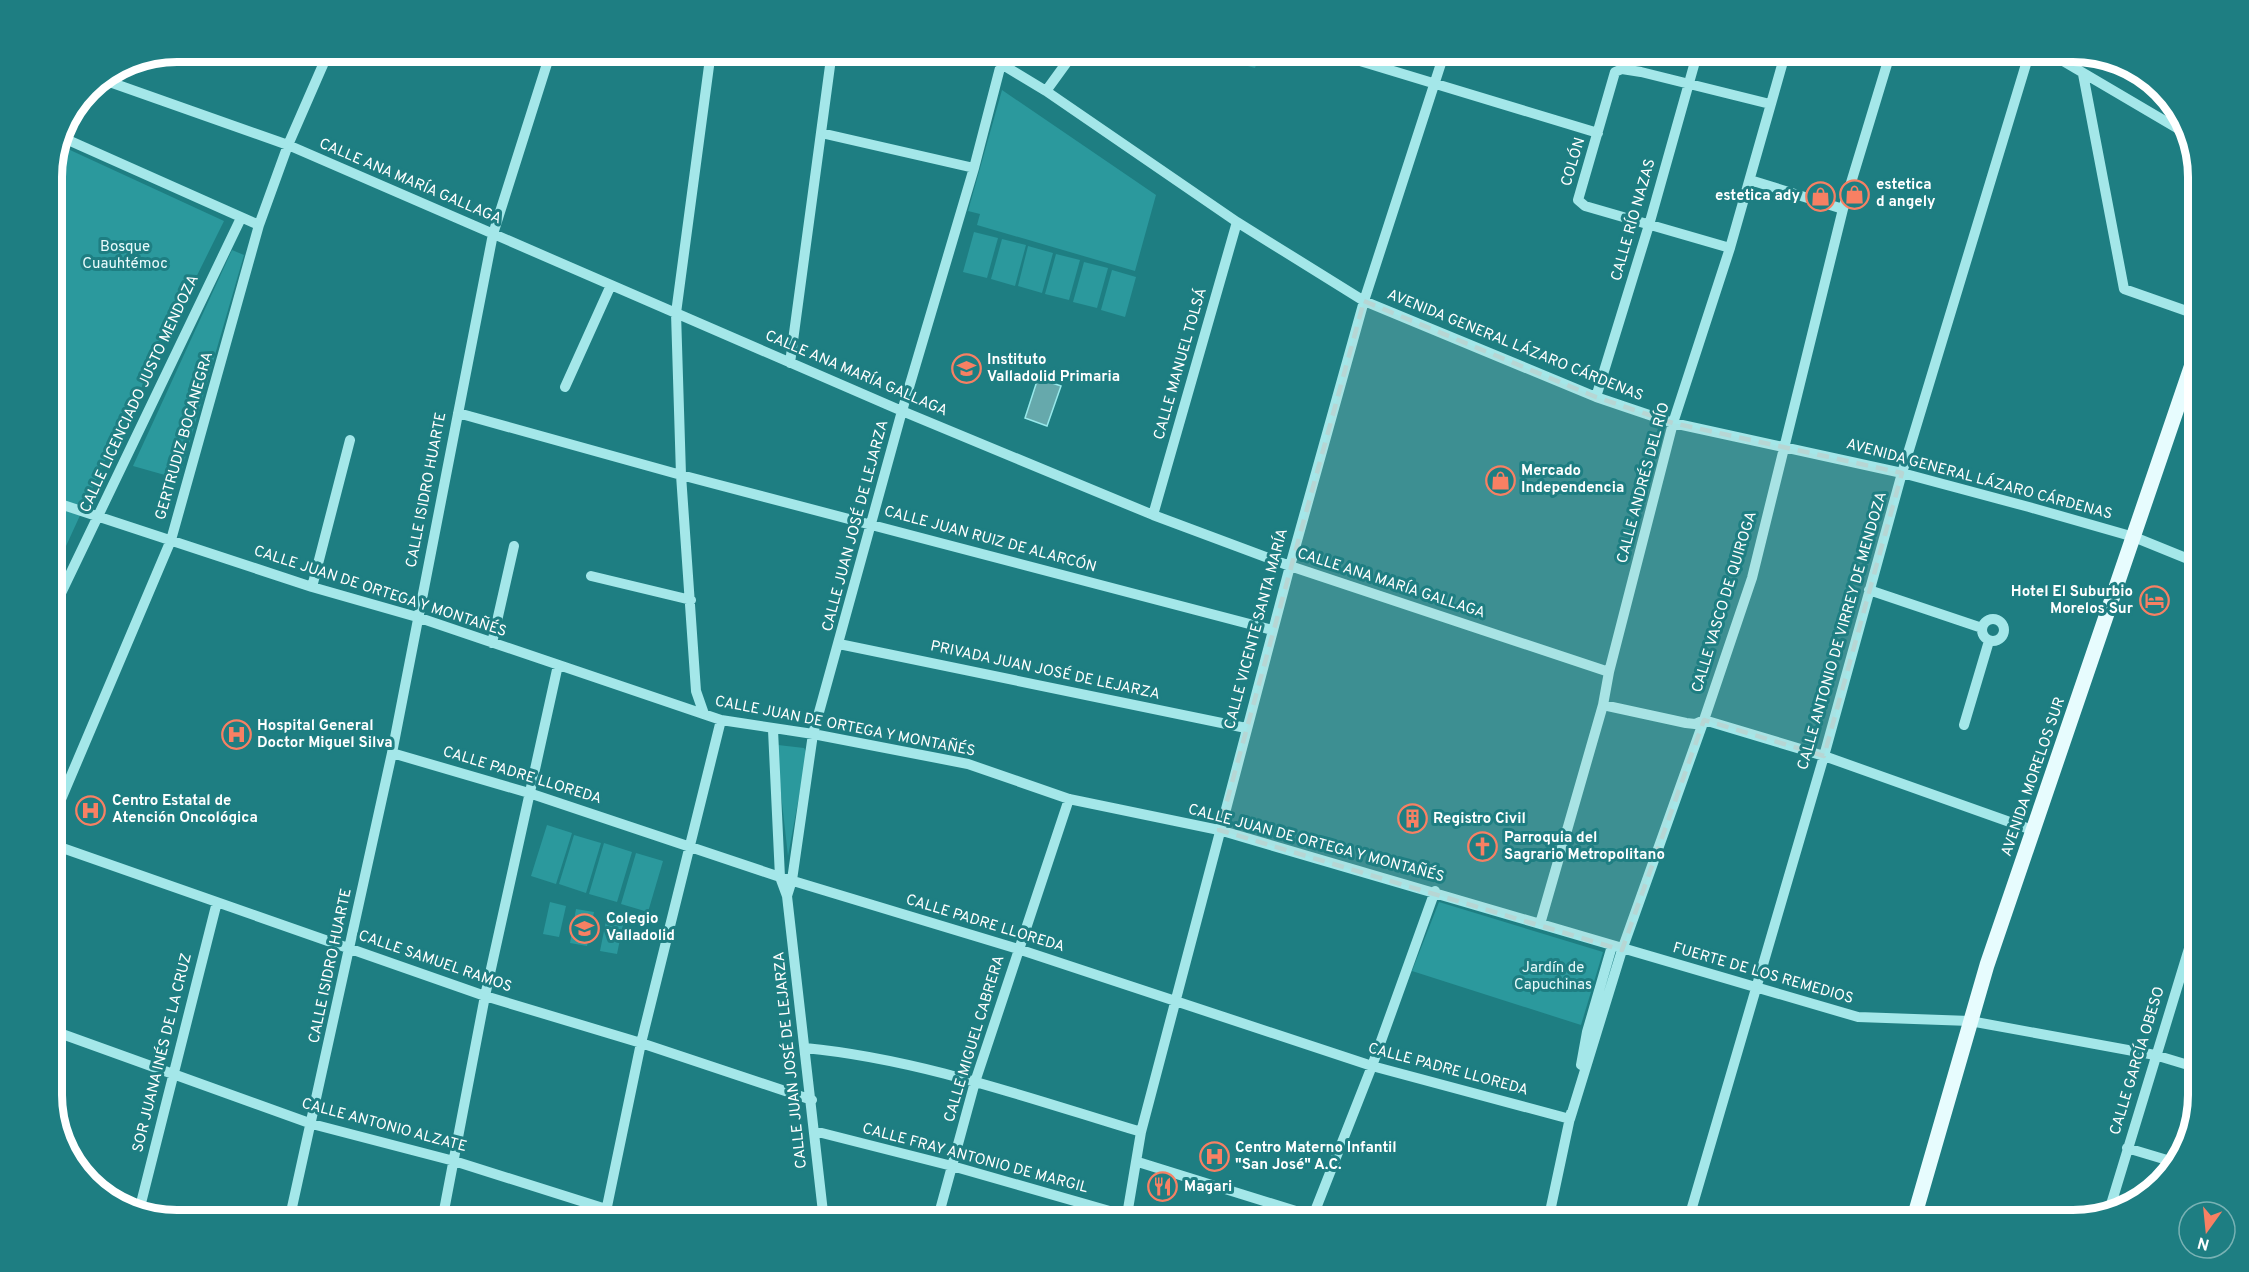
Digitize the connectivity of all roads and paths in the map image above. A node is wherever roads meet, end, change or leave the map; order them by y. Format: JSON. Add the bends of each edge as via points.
{"nodes":[{"id":1,"x":324,"y":62,"type":"edge"},
{"id":2,"x":548,"y":62,"type":"edge"},
{"id":3,"x":710,"y":62,"type":"edge"},
{"id":4,"x":831,"y":62,"type":"edge"},
{"id":5,"x":998,"y":62,"type":"edge"},
{"id":6,"x":1067,"y":62,"type":"edge"},
{"id":7,"x":1363,"y":62,"type":"edge"},
{"id":8,"x":1441,"y":62,"type":"edge"},
{"id":9,"x":1695,"y":62,"type":"edge"},
{"id":10,"x":1783,"y":62,"type":"edge"},
{"id":11,"x":1888,"y":62,"type":"edge"},
{"id":12,"x":2027,"y":62,"type":"edge"},
{"id":13,"x":2064,"y":62,"type":"edge"},
{"id":14,"x":1001,"y":64,"type":"junction"},
{"id":15,"x":2083,"y":74,"type":"junction"},
{"id":16,"x":111,"y":83,"type":"edge"},
{"id":17,"x":1434,"y":84,"type":"junction"},
{"id":18,"x":1689,"y":85,"type":"junction"},
{"id":19,"x":1046,"y":91,"type":"junction"},
{"id":20,"x":1770,"y":104,"type":"junction"},
{"id":21,"x":2177,"y":128,"type":"edge"},
{"id":22,"x":821,"y":133,"type":"junction"},
{"id":23,"x":1598,"y":133,"type":"junction"},
{"id":24,"x":68,"y":139,"type":"edge"},
{"id":25,"x":288,"y":145,"type":"junction"},
{"id":26,"x":974,"y":168,"type":"junction"},
{"id":27,"x":1750,"y":180,"type":"junction"},
{"id":28,"x":1843,"y":209,"type":"junction"},
{"id":29,"x":241,"y":218,"type":"junction"},
{"id":30,"x":1237,"y":222,"type":"junction"},
{"id":31,"x":259,"y":225,"type":"junction"},
{"id":32,"x":1649,"y":225,"type":"junction"},
{"id":33,"x":493,"y":234,"type":"junction"},
{"id":34,"x":1730,"y":248,"type":"junction"},
{"id":35,"x":611,"y":285,"type":"junction"},
{"id":36,"x":1365,"y":302,"type":"junction"},
{"id":37,"x":2187,"y":311,"type":"edge"},
{"id":38,"x":676,"y":313,"type":"junction"},
{"id":39,"x":790,"y":363,"type":"junction"},
{"id":40,"x":2187,"y":379,"type":"edge"},
{"id":41,"x":566,"y":387,"type":"dead end"},
{"id":42,"x":1596,"y":398,"type":"junction"},
{"id":43,"x":902,"y":411,"type":"junction"},
{"id":44,"x":458,"y":413,"type":"junction"},
{"id":45,"x":1673,"y":423,"type":"junction"},
{"id":46,"x":350,"y":440,"type":"dead end"},
{"id":47,"x":1785,"y":447,"type":"junction"},
{"id":48,"x":1902,"y":473,"type":"junction"},
{"id":49,"x":681,"y":476,"type":"junction"},
{"id":50,"x":62,"y":505,"type":"edge"},
{"id":51,"x":1153,"y":515,"type":"junction"},
{"id":52,"x":98,"y":518,"type":"junction"},
{"id":53,"x":872,"y":524,"type":"junction"},
{"id":54,"x":2134,"y":537,"type":"junction"},
{"id":55,"x":171,"y":540,"type":"junction"},
{"id":56,"x":514,"y":546,"type":"dead end"},
{"id":57,"x":2187,"y":559,"type":"edge"},
{"id":58,"x":1290,"y":566,"type":"junction"},
{"id":59,"x":591,"y":576,"type":"dead end"},
{"id":60,"x":312,"y":587,"type":"junction"},
{"id":61,"x":1869,"y":590,"type":"junction"},
{"id":62,"x":62,"y":592,"type":"edge"},
{"id":63,"x":691,"y":600,"type":"junction"},
{"id":64,"x":417,"y":616,"type":"junction"},
{"id":65,"x":1982,"y":627,"type":"junction"},
{"id":66,"x":1272,"y":630,"type":"junction"},
{"id":67,"x":1989,"y":641,"type":"junction"},
{"id":68,"x":492,"y":644,"type":"junction"},
{"id":69,"x":839,"y":644,"type":"junction"},
{"id":70,"x":558,"y":665,"type":"junction"},
{"id":71,"x":1609,"y":672,"type":"junction"},
{"id":72,"x":1603,"y":705,"type":"junction"},
{"id":73,"x":704,"y":714,"type":"junction"},
{"id":74,"x":721,"y":720,"type":"junction"},
{"id":75,"x":1704,"y":720,"type":"junction"},
{"id":76,"x":1964,"y":725,"type":"dead end"},
{"id":77,"x":1246,"y":728,"type":"junction"},
{"id":78,"x":773,"y":730,"type":"junction"},
{"id":79,"x":813,"y":734,"type":"junction"},
{"id":80,"x":392,"y":753,"type":"junction"},
{"id":81,"x":1824,"y":756,"type":"junction"},
{"id":82,"x":529,"y":793,"type":"junction"},
{"id":83,"x":62,"y":797,"type":"edge"},
{"id":84,"x":1069,"y":799,"type":"junction"},
{"id":85,"x":1219,"y":830,"type":"junction"},
{"id":86,"x":2035,"y":831,"type":"junction"},
{"id":87,"x":689,"y":844,"type":"junction"},
{"id":88,"x":62,"y":848,"type":"edge"},
{"id":89,"x":780,"y":877,"type":"junction"},
{"id":90,"x":792,"y":880,"type":"junction"},
{"id":91,"x":1435,"y":891,"type":"junction"},
{"id":92,"x":787,"y":896,"type":"junction"},
{"id":93,"x":217,"y":902,"type":"junction"},
{"id":94,"x":1540,"y":924,"type":"junction"},
{"id":95,"x":1617,"y":948,"type":"junction"},
{"id":96,"x":350,"y":949,"type":"junction"},
{"id":97,"x":1018,"y":949,"type":"junction"},
{"id":98,"x":2188,"y":951,"type":"edge"},
{"id":99,"x":1755,"y":987,"type":"junction"},
{"id":100,"x":485,"y":996,"type":"junction"},
{"id":101,"x":1175,"y":1001,"type":"junction"},
{"id":102,"x":1970,"y":1021,"type":"junction"},
{"id":103,"x":62,"y":1034,"type":"edge"},
{"id":104,"x":641,"y":1042,"type":"junction"},
{"id":105,"x":805,"y":1048,"type":"junction"},
{"id":106,"x":2155,"y":1055,"type":"junction"},
{"id":107,"x":2188,"y":1065,"type":"edge"},
{"id":108,"x":1372,"y":1066,"type":"junction"},
{"id":109,"x":172,"y":1072,"type":"junction"},
{"id":110,"x":975,"y":1082,"type":"junction"},
{"id":111,"x":812,"y":1100,"type":"junction"},
{"id":112,"x":1570,"y":1119,"type":"junction"},
{"id":113,"x":312,"y":1124,"type":"junction"},
{"id":114,"x":814,"y":1131,"type":"junction"},
{"id":115,"x":1141,"y":1132,"type":"junction"},
{"id":116,"x":2127,"y":1148,"type":"junction"},
{"id":117,"x":2168,"y":1160,"type":"edge"},
{"id":118,"x":454,"y":1161,"type":"junction"},
{"id":119,"x":1138,"y":1162,"type":"junction"},
{"id":120,"x":952,"y":1166,"type":"junction"},
{"id":121,"x":2111,"y":1204,"type":"edge"},
{"id":122,"x":140,"y":1205,"type":"edge"},
{"id":123,"x":607,"y":1209,"type":"junction"},
{"id":124,"x":292,"y":1210,"type":"edge"},
{"id":125,"x":444,"y":1210,"type":"edge"},
{"id":126,"x":610,"y":1210,"type":"edge"},
{"id":127,"x":823,"y":1210,"type":"edge"},
{"id":128,"x":940,"y":1210,"type":"edge"},
{"id":129,"x":1096,"y":1210,"type":"edge"},
{"id":130,"x":1128,"y":1210,"type":"edge"},
{"id":131,"x":1294,"y":1210,"type":"edge"},
{"id":132,"x":1315,"y":1210,"type":"edge"},
{"id":133,"x":1550,"y":1210,"type":"edge"},
{"id":134,"x":1691,"y":1210,"type":"edge"},
{"id":135,"x":1916,"y":1210,"type":"edge"}],
"edges":[{"from":1,"to":25,"type":"street","name":"GERTRUDIZ BOCANEGRA"},
{"from":2,"to":33,"type":"street","name":"CALLE ISIDRO HUARTE"},
{"from":3,"to":38,"type":"street"},
{"from":4,"to":22,"type":"street"},
{"from":5,"to":14,"type":"street","name":"AVENIDA GENERAL LÁZARO CÁRDENAS"},
{"from":6,"to":19,"type":"street"},
{"from":7,"to":17,"type":"street"},
{"from":8,"to":17,"type":"street","name":"CALLE VICENTE SANTA MARÍA"},
{"from":9,"to":18,"type":"street","name":"CALLE RÍO NAZAS"},
{"from":10,"to":20,"type":"street","name":"CALLE ANDRÉS DEL RÍO"},
{"from":11,"to":28,"type":"street","name":"CALLE VASCO DE QUIROGA"},
{"from":12,"to":48,"type":"street","name":"CALLE ANTONIO DE VIRREY DE MENDOZA"},
{"from":13,"to":15,"type":"street"},
{"from":14,"to":19,"type":"street","name":"AVENIDA GENERAL LÁZARO CÁRDENAS"},
{"from":14,"to":26,"type":"street","name":"CALLE JUAN JOSÉ DE LEJARZA"},
{"from":15,"to":21,"type":"street"},
{"from":15,"to":37,"type":"street","via":[[2124,289]]},
{"from":16,"to":25,"type":"street","name":"CALLE ANA MARÍA GALLAGA"},
{"from":17,"to":23,"type":"street"},
{"from":17,"to":36,"type":"street","name":"CALLE VICENTE SANTA MARÍA"},
{"from":18,"to":20,"type":"street"},
{"from":18,"to":23,"type":"street","name":"COLÓN","via":[[1622,69],[1615,72]]},
{"from":18,"to":32,"type":"street","name":"CALLE RÍO NAZAS"},
{"from":19,"to":30,"type":"street","name":"AVENIDA GENERAL LÁZARO CÁRDENAS"},
{"from":20,"to":27,"type":"street","name":"CALLE ANDRÉS DEL RÍO"},
{"from":22,"to":26,"type":"street"},
{"from":22,"to":39,"type":"street"},
{"from":23,"to":32,"type":"street","name":"COLÓN","via":[[1578,200],[1585,206]]},
{"from":24,"to":29,"type":"street"},
{"from":25,"to":31,"type":"street","name":"GERTRUDIZ BOCANEGRA"},
{"from":25,"to":33,"type":"street","name":"CALLE ANA MARÍA GALLAGA"},
{"from":26,"to":43,"type":"street","name":"CALLE JUAN JOSÉ DE LEJARZA"},
{"from":27,"to":28,"type":"street"},
{"from":27,"to":34,"type":"street","name":"CALLE ANDRÉS DEL RÍO"},
{"from":28,"to":47,"type":"street","name":"CALLE VASCO DE QUIROGA"},
{"from":29,"to":31,"type":"street"},
{"from":29,"to":52,"type":"street","name":"CALLE LICENCIADO JUSTO MENDOZA"},
{"from":30,"to":36,"type":"street","name":"AVENIDA GENERAL LÁZARO CÁRDENAS"},
{"from":30,"to":51,"type":"street","name":"CALLE MANUEL TOLSÁ"},
{"from":31,"to":55,"type":"street","name":"GERTRUDIZ BOCANEGRA"},
{"from":32,"to":34,"type":"street"},
{"from":32,"to":42,"type":"street","name":"CALLE RÍO NAZAS"},
{"from":33,"to":35,"type":"street","name":"CALLE ANA MARÍA GALLAGA"},
{"from":33,"to":44,"type":"street","name":"CALLE ISIDRO HUARTE"},
{"from":34,"to":45,"type":"street","name":"CALLE ANDRÉS DEL RÍO"},
{"from":35,"to":38,"type":"street","name":"CALLE ANA MARÍA GALLAGA"},
{"from":35,"to":41,"type":"street"},
{"from":36,"to":42,"type":"street","name":"AVENIDA GENERAL LÁZARO CÁRDENAS"},
{"from":36,"to":58,"type":"street","name":"CALLE VICENTE SANTA MARÍA"},
{"from":38,"to":39,"type":"street","name":"CALLE ANA MARÍA GALLAGA"},
{"from":38,"to":49,"type":"street"},
{"from":39,"to":43,"type":"street","name":"CALLE ANA MARÍA GALLAGA"},
{"from":40,"to":54,"type":"main road","name":"AVENIDA MORELOS SUR"},
{"from":42,"to":45,"type":"street","name":"AVENIDA GENERAL LÁZARO CÁRDENAS"},
{"from":43,"to":51,"type":"street","name":"CALLE ANA MARÍA GALLAGA"},
{"from":43,"to":53,"type":"street","name":"CALLE JUAN JOSÉ DE LEJARZA"},
{"from":44,"to":49,"type":"street","name":"CALLE JUAN RUIZ DE ALARCÓN"},
{"from":44,"to":64,"type":"street","name":"CALLE ISIDRO HUARTE"},
{"from":45,"to":47,"type":"street","name":"AVENIDA GENERAL LÁZARO CÁRDENAS"},
{"from":45,"to":71,"type":"street","name":"CALLE ANDRÉS DEL RÍO"},
{"from":46,"to":60,"type":"street"},
{"from":47,"to":48,"type":"street","name":"AVENIDA GENERAL LÁZARO CÁRDENAS"},
{"from":47,"to":75,"type":"street","name":"CALLE VASCO DE QUIROGA","via":[[1752,578]]},
{"from":48,"to":54,"type":"street","name":"AVENIDA GENERAL LÁZARO CÁRDENAS"},
{"from":48,"to":61,"type":"street","name":"CALLE ANTONIO DE VIRREY DE MENDOZA"},
{"from":49,"to":53,"type":"street","name":"CALLE JUAN RUIZ DE ALARCÓN"},
{"from":49,"to":63,"type":"street"},
{"from":50,"to":52,"type":"street","name":"CALLE JUAN DE ORTEGA Y MONTAÑÉS"},
{"from":51,"to":58,"type":"street","name":"CALLE ANA MARÍA GALLAGA"},
{"from":52,"to":55,"type":"street","name":"CALLE JUAN DE ORTEGA Y MONTAÑÉS"},
{"from":52,"to":62,"type":"street","name":"CALLE LICENCIADO JUSTO MENDOZA"},
{"from":53,"to":66,"type":"street","name":"CALLE JUAN RUIZ DE ALARCÓN"},
{"from":53,"to":69,"type":"street","name":"CALLE JUAN JOSÉ DE LEJARZA"},
{"from":54,"to":57,"type":"street","name":"AVENIDA GENERAL LÁZARO CÁRDENAS"},
{"from":54,"to":86,"type":"main road","name":"AVENIDA MORELOS SUR"},
{"from":55,"to":60,"type":"street","name":"CALLE JUAN DE ORTEGA Y MONTAÑÉS"},
{"from":55,"to":83,"type":"street","name":"GERTRUDIZ BOCANEGRA"},
{"from":56,"to":68,"type":"street"},
{"from":58,"to":66,"type":"street","name":"CALLE VICENTE SANTA MARÍA"},
{"from":58,"to":71,"type":"street","name":"CALLE ANA MARÍA GALLAGA"},
{"from":59,"to":63,"type":"street"},
{"from":60,"to":64,"type":"street","name":"CALLE JUAN DE ORTEGA Y MONTAÑÉS"},
{"from":61,"to":65,"type":"street"},
{"from":61,"to":81,"type":"street","name":"CALLE ANTONIO DE VIRREY DE MENDOZA"},
{"from":63,"to":73,"type":"street","via":[[696,691]]},
{"from":64,"to":68,"type":"street","name":"CALLE JUAN DE ORTEGA Y MONTAÑÉS"},
{"from":64,"to":80,"type":"street","name":"CALLE ISIDRO HUARTE"},
{"from":65,"to":67,"type":"street"},
{"from":65,"to":67,"type":"street","via":[[1992,619],[2003,625],[2002,638]]},
{"from":66,"to":77,"type":"street","name":"CALLE VICENTE SANTA MARÍA"},
{"from":67,"to":76,"type":"street"},
{"from":68,"to":70,"type":"street","name":"CALLE JUAN DE ORTEGA Y MONTAÑÉS"},
{"from":69,"to":77,"type":"street","name":"PRIVADA JUAN JOSÉ DE LEJARZA"},
{"from":69,"to":79,"type":"street","name":"CALLE JUAN JOSÉ DE LEJARZA"},
{"from":70,"to":73,"type":"street","name":"CALLE JUAN DE ORTEGA Y MONTAÑÉS"},
{"from":70,"to":82,"type":"street"},
{"from":71,"to":72,"type":"street","name":"CALLE ANDRÉS DEL RÍO"},
{"from":72,"to":75,"type":"street","via":[[1686,723]]},
{"from":72,"to":94,"type":"street","name":"CALLE ANDRÉS DEL RÍO"},
{"from":73,"to":74,"type":"street","name":"CALLE JUAN DE ORTEGA Y MONTAÑÉS"},
{"from":74,"to":78,"type":"street","name":"CALLE JUAN DE ORTEGA Y MONTAÑÉS"},
{"from":74,"to":87,"type":"street"},
{"from":75,"to":81,"type":"street"},
{"from":75,"to":95,"type":"street","name":"CALLE VASCO DE QUIROGA"},
{"from":77,"to":85,"type":"street","name":"CALLE VICENTE SANTA MARÍA"},
{"from":78,"to":79,"type":"street","name":"CALLE JUAN DE ORTEGA Y MONTAÑÉS"},
{"from":78,"to":89,"type":"street","name":"CALLE JUAN JOSÉ DE LEJARZA"},
{"from":79,"to":84,"type":"street","name":"CALLE JUAN DE ORTEGA Y MONTAÑÉS","via":[[968,764]]},
{"from":79,"to":90,"type":"street","name":"CALLE JUAN JOSÉ DE LEJARZA"},
{"from":80,"to":82,"type":"street","name":"CALLE PADRE LLOREDA"},
{"from":80,"to":96,"type":"street","name":"CALLE ISIDRO HUARTE"},
{"from":81,"to":86,"type":"street"},
{"from":81,"to":99,"type":"street","name":"CALLE ANTONIO DE VIRREY DE MENDOZA"},
{"from":82,"to":87,"type":"street","name":"CALLE PADRE LLOREDA"},
{"from":82,"to":100,"type":"street"},
{"from":84,"to":85,"type":"street","name":"CALLE JUAN DE ORTEGA Y MONTAÑÉS"},
{"from":84,"to":97,"type":"street","name":"CALLE MIGUEL CABRERA"},
{"from":85,"to":91,"type":"street","name":"CALLE JUAN DE ORTEGA Y MONTAÑÉS"},
{"from":85,"to":101,"type":"street","name":"CALLE VICENTE SANTA MARÍA"},
{"from":86,"to":102,"type":"main road","name":"AVENIDA MORELOS SUR"},
{"from":87,"to":89,"type":"street","name":"CALLE PADRE LLOREDA"},
{"from":87,"to":104,"type":"street"},
{"from":88,"to":93,"type":"street","name":"CALLE SAMUEL RAMOS"},
{"from":89,"to":90,"type":"street","name":"CALLE PADRE LLOREDA"},
{"from":89,"to":92,"type":"street","name":"CALLE JUAN JOSÉ DE LEJARZA"},
{"from":90,"to":92,"type":"street","name":"CALLE JUAN JOSÉ DE LEJARZA"},
{"from":90,"to":97,"type":"street","name":"CALLE PADRE LLOREDA"},
{"from":91,"to":94,"type":"street","name":"CALLE JUAN DE ORTEGA Y MONTAÑÉS"},
{"from":91,"to":108,"type":"street"},
{"from":92,"to":105,"type":"street","name":"CALLE JUAN JOSÉ DE LEJARZA"},
{"from":93,"to":96,"type":"street","name":"CALLE SAMUEL RAMOS"},
{"from":93,"to":109,"type":"street","name":"SOR JUANA INÉS DE LA CRUZ"},
{"from":94,"to":95,"type":"street","name":"CALLE JUAN DE ORTEGA Y MONTAÑÉS"},
{"from":95,"to":99,"type":"street","name":"FUERTE DE LOS REMEDIOS"},
{"from":95,"to":112,"type":"street","name":"CALLE VASCO DE QUIROGA"},
{"from":96,"to":100,"type":"street","name":"CALLE SAMUEL RAMOS"},
{"from":96,"to":113,"type":"street","name":"CALLE ISIDRO HUARTE"},
{"from":97,"to":101,"type":"street","name":"CALLE PADRE LLOREDA"},
{"from":97,"to":110,"type":"street","name":"CALLE MIGUEL CABRERA"},
{"from":98,"to":106,"type":"street","name":"CALLE GARCÍA OBESO"},
{"from":99,"to":102,"type":"street","name":"FUERTE DE LOS REMEDIOS","via":[[1858,1017]]},
{"from":99,"to":134,"type":"street","name":"CALLE ANTONIO DE VIRREY DE MENDOZA"},
{"from":100,"to":104,"type":"street","name":"CALLE SAMUEL RAMOS"},
{"from":100,"to":118,"type":"street"},
{"from":101,"to":108,"type":"street","name":"CALLE PADRE LLOREDA"},
{"from":101,"to":115,"type":"street","name":"CALLE VICENTE SANTA MARÍA"},
{"from":102,"to":106,"type":"street","name":"FUERTE DE LOS REMEDIOS"},
{"from":102,"to":135,"type":"main road","name":"AVENIDA MORELOS SUR"},
{"from":103,"to":109,"type":"street","name":"CALLE ANTONIO ALZATE"},
{"from":104,"to":111,"type":"street","name":"CALLE SAMUEL RAMOS"},
{"from":104,"to":123,"type":"street"},
{"from":105,"to":110,"type":"street","via":[[854,1053]]},
{"from":105,"to":111,"type":"street","name":"CALLE JUAN JOSÉ DE LEJARZA"},
{"from":106,"to":107,"type":"street","name":"FUERTE DE LOS REMEDIOS"},
{"from":106,"to":116,"type":"street","name":"CALLE GARCÍA OBESO"},
{"from":108,"to":112,"type":"street","name":"CALLE PADRE LLOREDA"},
{"from":108,"to":132,"type":"street"},
{"from":109,"to":113,"type":"street","name":"CALLE ANTONIO ALZATE"},
{"from":109,"to":122,"type":"street","name":"SOR JUANA INÉS DE LA CRUZ"},
{"from":110,"to":115,"type":"street"},
{"from":110,"to":120,"type":"street","name":"CALLE MIGUEL CABRERA"},
{"from":111,"to":114,"type":"street","name":"CALLE JUAN JOSÉ DE LEJARZA"},
{"from":112,"to":133,"type":"street","name":"CALLE VASCO DE QUIROGA"},
{"from":113,"to":118,"type":"street","name":"CALLE ANTONIO ALZATE"},
{"from":113,"to":124,"type":"street","name":"CALLE ISIDRO HUARTE"},
{"from":114,"to":120,"type":"street","name":"CALLE FRAY ANTONIO DE MARGIL"},
{"from":114,"to":127,"type":"street","name":"CALLE JUAN JOSÉ DE LEJARZA"},
{"from":115,"to":119,"type":"street","name":"CALLE VICENTE SANTA MARÍA"},
{"from":116,"to":117,"type":"street"},
{"from":116,"to":121,"type":"street","name":"CALLE GARCÍA OBESO"},
{"from":118,"to":123,"type":"street","name":"CALLE ANTONIO ALZATE"},
{"from":118,"to":125,"type":"street"},
{"from":119,"to":130,"type":"street","name":"CALLE VICENTE SANTA MARÍA"},
{"from":119,"to":131,"type":"street"},
{"from":120,"to":128,"type":"street","name":"CALLE MIGUEL CABRERA"},
{"from":120,"to":129,"type":"street","name":"CALLE FRAY ANTONIO DE MARGIL"},
{"from":123,"to":126,"type":"street","name":"CALLE ANTONIO ALZATE"}]}
